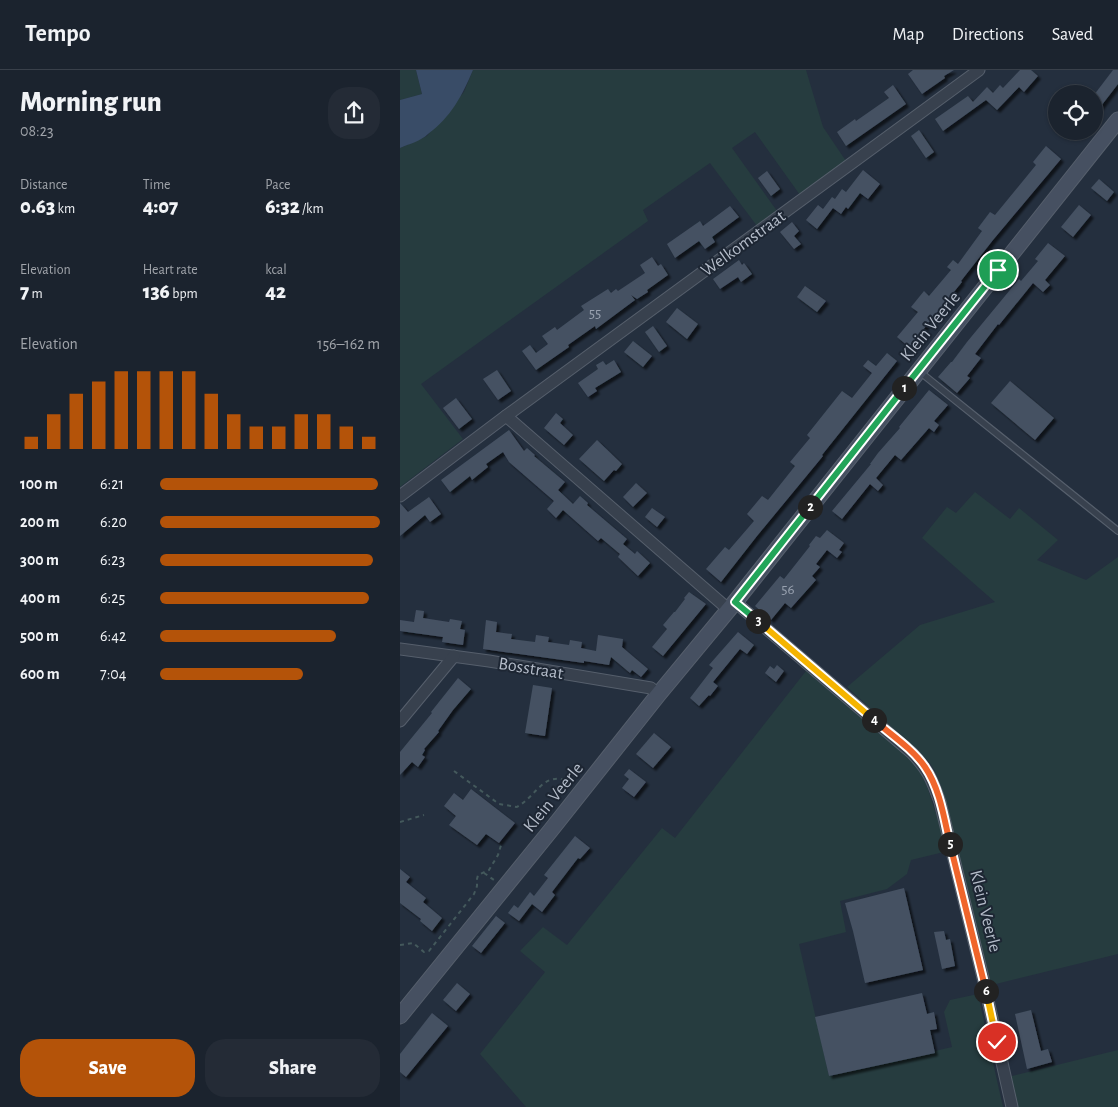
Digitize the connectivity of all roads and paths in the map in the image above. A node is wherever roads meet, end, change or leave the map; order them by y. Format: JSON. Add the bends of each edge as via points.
{"nodes":[{"id":1,"x":979,"y":70,"type":"edge"},
{"id":2,"x":1118,"y":120,"type":"edge"},
{"id":3,"x":918,"y":371,"type":"junction"},
{"id":4,"x":506,"y":416,"type":"junction"},
{"id":5,"x":400,"y":496,"type":"edge"},
{"id":6,"x":1118,"y":532,"type":"edge"},
{"id":7,"x":731,"y":605,"type":"junction"},
{"id":8,"x":400,"y":649,"type":"edge"},
{"id":9,"x":454,"y":656,"type":"junction"},
{"id":10,"x":658,"y":695,"type":"junction"},
{"id":11,"x":400,"y":721,"type":"edge"},
{"id":12,"x":454,"y":771,"type":"dead end"},
{"id":13,"x":584,"y":788,"type":"junction"},
{"id":14,"x":424,"y":815,"type":"dead end"},
{"id":15,"x":400,"y":822,"type":"edge"},
{"id":16,"x":502,"y":842,"type":"dead end"},
{"id":17,"x":400,"y":945,"type":"edge"},
{"id":18,"x":400,"y":1016,"type":"edge"},
{"id":19,"x":1012,"y":1107,"type":"edge"}],
"edges":[{"from":1,"to":4,"type":"street","name":"Welkomstraat"},
{"from":2,"to":3,"type":"main road","name":"Klein Veerle"},
{"from":3,"to":6,"type":"lane"},
{"from":3,"to":7,"type":"main road","name":"Klein Veerle"},
{"from":4,"to":5,"type":"street","name":"Welkomstraat"},
{"from":4,"to":7,"type":"street"},
{"from":7,"to":10,"type":"main road","name":"Klein Veerle"},
{"from":7,"to":19,"type":"street","name":"Klein Veerle","via":[[912,753],[931,776],[981,969]]},
{"from":8,"to":9,"type":"street","name":"Bosstraat"},
{"from":9,"to":10,"type":"street","name":"Bosstraat","via":[[651,688]]},
{"from":9,"to":11,"type":"street"},
{"from":10,"to":13,"type":"main road","name":"Klein Veerle"},
{"from":12,"to":13,"type":"path","via":[[499,804],[517,808],[550,780],[558,778]]},
{"from":13,"to":18,"type":"main road","name":"Klein Veerle"},
{"from":14,"to":15,"type":"path"},
{"from":16,"to":17,"type":"path","via":[[489,870],[478,875],[474,894],[429,951],[424,952],[413,943]]}]}
